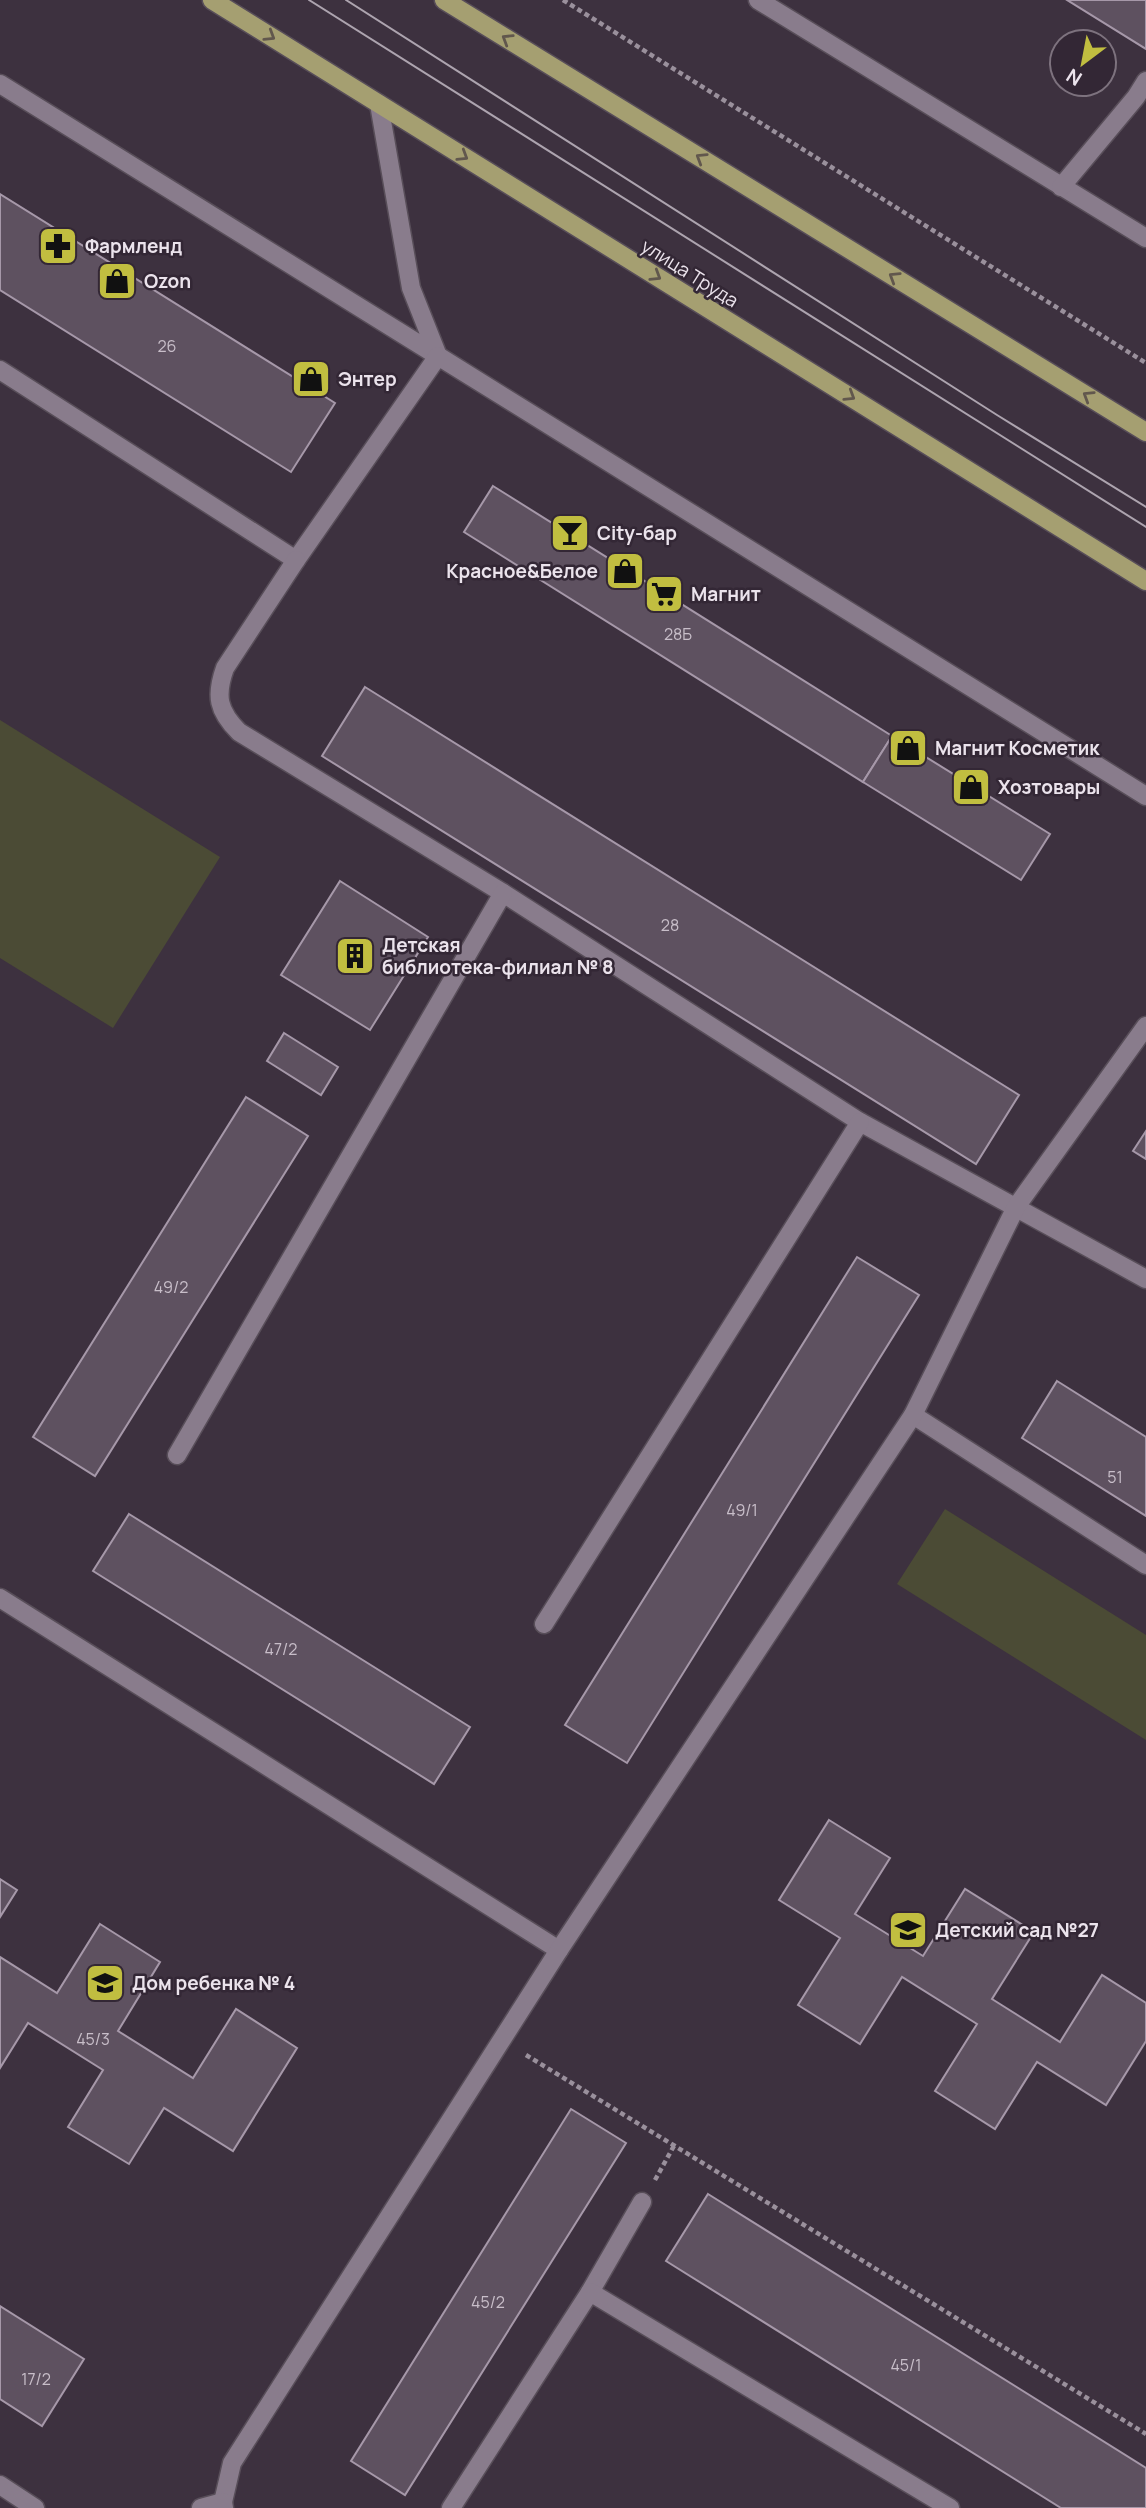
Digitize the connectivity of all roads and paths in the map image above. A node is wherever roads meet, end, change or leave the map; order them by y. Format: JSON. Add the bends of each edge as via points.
{"nodes":[{"id":1,"x":212,"y":0,"type":"edge"},
{"id":2,"x":444,"y":0,"type":"edge"},
{"id":3,"x":563,"y":0,"type":"edge"},
{"id":4,"x":758,"y":0,"type":"edge"},
{"id":5,"x":1146,"y":81,"type":"edge"},
{"id":6,"x":0,"y":85,"type":"edge"},
{"id":7,"x":1141,"y":100,"type":"edge"},
{"id":8,"x":379,"y":104,"type":"junction"},
{"id":9,"x":1061,"y":187,"type":"junction"},
{"id":10,"x":1146,"y":238,"type":"edge"},
{"id":11,"x":438,"y":356,"type":"junction"},
{"id":12,"x":1146,"y":363,"type":"edge"},
{"id":13,"x":0,"y":370,"type":"edge"},
{"id":14,"x":1146,"y":432,"type":"edge"},
{"id":15,"x":296,"y":560,"type":"junction"},
{"id":16,"x":1146,"y":581,"type":"edge"},
{"id":17,"x":1146,"y":796,"type":"edge"},
{"id":18,"x":503,"y":893,"type":"junction"},
{"id":19,"x":1146,"y":1026,"type":"edge"},
{"id":20,"x":860,"y":1122,"type":"junction"},
{"id":21,"x":1016,"y":1208,"type":"junction"},
{"id":22,"x":1146,"y":1279,"type":"edge"},
{"id":23,"x":913,"y":1415,"type":"junction"},
{"id":24,"x":177,"y":1455,"type":"dead end"},
{"id":25,"x":1146,"y":1565,"type":"edge"},
{"id":26,"x":0,"y":1598,"type":"edge"},
{"id":27,"x":544,"y":1624,"type":"dead end"},
{"id":28,"x":559,"y":1950,"type":"junction"},
{"id":29,"x":502,"y":2040,"type":"junction"},
{"id":30,"x":675,"y":2144,"type":"junction"},
{"id":31,"x":642,"y":2202,"type":"joint"},
{"id":32,"x":590,"y":2292,"type":"junction"},
{"id":33,"x":1146,"y":2434,"type":"edge"},
{"id":34,"x":0,"y":2485,"type":"edge"},
{"id":35,"x":224,"y":2505,"type":"edge"},
{"id":36,"x":36,"y":2508,"type":"edge"},
{"id":37,"x":201,"y":2508,"type":"edge"},
{"id":38,"x":451,"y":2508,"type":"edge"},
{"id":39,"x":950,"y":2508,"type":"edge"}],
"edges":[{"from":1,"to":8,"type":"main road","name":"улица Труда","one_way":true},
{"from":14,"to":2,"type":"main road","one_way":true},
{"from":3,"to":12,"type":"path"},
{"from":4,"to":9,"type":"lane"},
{"from":5,"to":7,"type":"lane"},
{"from":6,"to":11,"type":"lane"},
{"from":7,"to":9,"type":"lane"},
{"from":8,"to":11,"type":"lane","via":[[411,288]]},
{"from":8,"to":16,"type":"main road","name":"улица Труда","one_way":true},
{"from":9,"to":10,"type":"lane"},
{"from":11,"to":15,"type":"lane"},
{"from":11,"to":17,"type":"lane"},
{"from":13,"to":15,"type":"lane"},
{"from":15,"to":18,"type":"lane","via":[[226,668],[219,685],[226,719],[239,732]]},
{"from":18,"to":20,"type":"lane"},
{"from":18,"to":24,"type":"lane"},
{"from":19,"to":21,"type":"lane"},
{"from":20,"to":21,"type":"lane"},
{"from":20,"to":27,"type":"lane"},
{"from":21,"to":22,"type":"lane"},
{"from":21,"to":23,"type":"lane"},
{"from":23,"to":25,"type":"lane"},
{"from":23,"to":28,"type":"lane"},
{"from":26,"to":28,"type":"lane"},
{"from":28,"to":29,"type":"lane"},
{"from":29,"to":30,"type":"path"},
{"from":29,"to":35,"type":"lane","via":[[232,2463]]},
{"from":30,"to":31,"type":"path"},
{"from":30,"to":33,"type":"path"},
{"from":31,"to":32,"type":"lane"},
{"from":32,"to":38,"type":"lane"},
{"from":32,"to":39,"type":"lane"},
{"from":34,"to":36,"type":"lane"},
{"from":35,"to":37,"type":"lane"}]}
